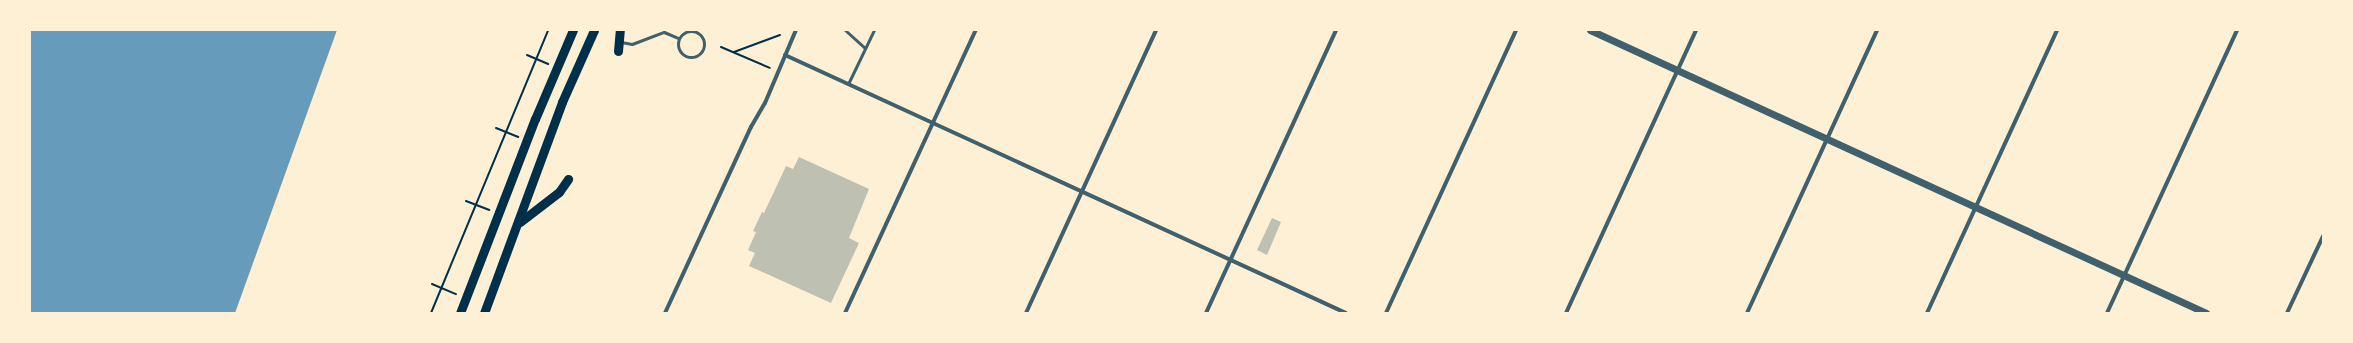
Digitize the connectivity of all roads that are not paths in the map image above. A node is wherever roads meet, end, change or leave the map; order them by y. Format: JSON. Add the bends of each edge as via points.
{"nodes":[{"id":1,"x":573,"y":30,"type":"edge"},
{"id":2,"x":594,"y":30,"type":"edge"},
{"id":3,"x":620,"y":30,"type":"edge"},
{"id":4,"x":796,"y":30,"type":"edge"},
{"id":5,"x":844,"y":30,"type":"edge"},
{"id":6,"x":868,"y":30,"type":"edge"},
{"id":7,"x":976,"y":30,"type":"edge"},
{"id":8,"x":1156,"y":30,"type":"edge"},
{"id":9,"x":1336,"y":30,"type":"edge"},
{"id":10,"x":1516,"y":30,"type":"edge"},
{"id":11,"x":1590,"y":30,"type":"edge"},
{"id":12,"x":1696,"y":30,"type":"edge"},
{"id":13,"x":1877,"y":30,"type":"edge"},
{"id":14,"x":2057,"y":30,"type":"edge"},
{"id":15,"x":2237,"y":30,"type":"edge"},
{"id":16,"x":873,"y":32,"type":"edge"},
{"id":17,"x":678,"y":38,"type":"junction"},
{"id":18,"x":621,"y":42,"type":"junction"},
{"id":19,"x":865,"y":48,"type":"junction"},
{"id":20,"x":618,"y":51,"type":"dead end"},
{"id":21,"x":785,"y":55,"type":"junction"},
{"id":22,"x":1678,"y":70,"type":"junction"},
{"id":23,"x":848,"y":84,"type":"junction"},
{"id":24,"x":933,"y":123,"type":"junction"},
{"id":25,"x":1827,"y":139,"type":"junction"},
{"id":26,"x":568,"y":179,"type":"dead end"},
{"id":27,"x":1082,"y":191,"type":"junction"},
{"id":28,"x":1975,"y":207,"type":"junction"},
{"id":29,"x":519,"y":222,"type":"junction"},
{"id":30,"x":2323,"y":236,"type":"edge"},
{"id":31,"x":1230,"y":260,"type":"junction"},
{"id":32,"x":2124,"y":276,"type":"junction"},
{"id":33,"x":460,"y":313,"type":"edge"},
{"id":34,"x":484,"y":313,"type":"edge"},
{"id":35,"x":665,"y":313,"type":"edge"},
{"id":36,"x":845,"y":313,"type":"edge"},
{"id":37,"x":1026,"y":313,"type":"edge"},
{"id":38,"x":1206,"y":313,"type":"edge"},
{"id":39,"x":1346,"y":313,"type":"edge"},
{"id":40,"x":1386,"y":313,"type":"edge"},
{"id":41,"x":1566,"y":313,"type":"edge"},
{"id":42,"x":1747,"y":313,"type":"edge"},
{"id":43,"x":1927,"y":313,"type":"edge"},
{"id":44,"x":2107,"y":313,"type":"edge"},
{"id":45,"x":2206,"y":313,"type":"edge"},
{"id":46,"x":2287,"y":313,"type":"edge"}],
"edges":[{"from":1,"to":33,"type":"main road","via":[[556,67]]},
{"from":2,"to":29,"type":"main road","via":[[562,102]]},
{"from":3,"to":18,"type":"main road"},
{"from":4,"to":21,"type":"street"},
{"from":5,"to":19,"type":"lane"},
{"from":6,"to":16,"type":"lane"},
{"from":7,"to":24,"type":"street"},
{"from":8,"to":27,"type":"street"},
{"from":9,"to":31,"type":"street"},
{"from":10,"to":40,"type":"street"},
{"from":11,"to":22,"type":"street"},
{"from":12,"to":22,"type":"street"},
{"from":13,"to":25,"type":"street"},
{"from":14,"to":28,"type":"street"},
{"from":15,"to":32,"type":"street"},
{"from":16,"to":19,"type":"lane"},
{"from":17,"to":17,"type":"lane","via":[[678,48],[685,56],[695,56],[703,49],[703,39],[696,32],[686,31]]},
{"from":17,"to":18,"type":"lane","via":[[664,32],[632,44]]},
{"from":18,"to":20,"type":"main road"},
{"from":19,"to":23,"type":"lane"},
{"from":21,"to":23,"type":"street"},
{"from":21,"to":35,"type":"street"},
{"from":22,"to":25,"type":"street"},
{"from":22,"to":41,"type":"street"},
{"from":23,"to":24,"type":"street"},
{"from":24,"to":27,"type":"street"},
{"from":24,"to":36,"type":"street"},
{"from":25,"to":28,"type":"street"},
{"from":25,"to":42,"type":"street"},
{"from":26,"to":29,"type":"main road","via":[[559,192]]},
{"from":27,"to":31,"type":"street"},
{"from":27,"to":37,"type":"street"},
{"from":28,"to":32,"type":"street"},
{"from":28,"to":43,"type":"street"},
{"from":29,"to":34,"type":"main road"},
{"from":30,"to":46,"type":"street"},
{"from":31,"to":38,"type":"street"},
{"from":31,"to":39,"type":"street"},
{"from":32,"to":44,"type":"street"},
{"from":32,"to":45,"type":"street"}]}
